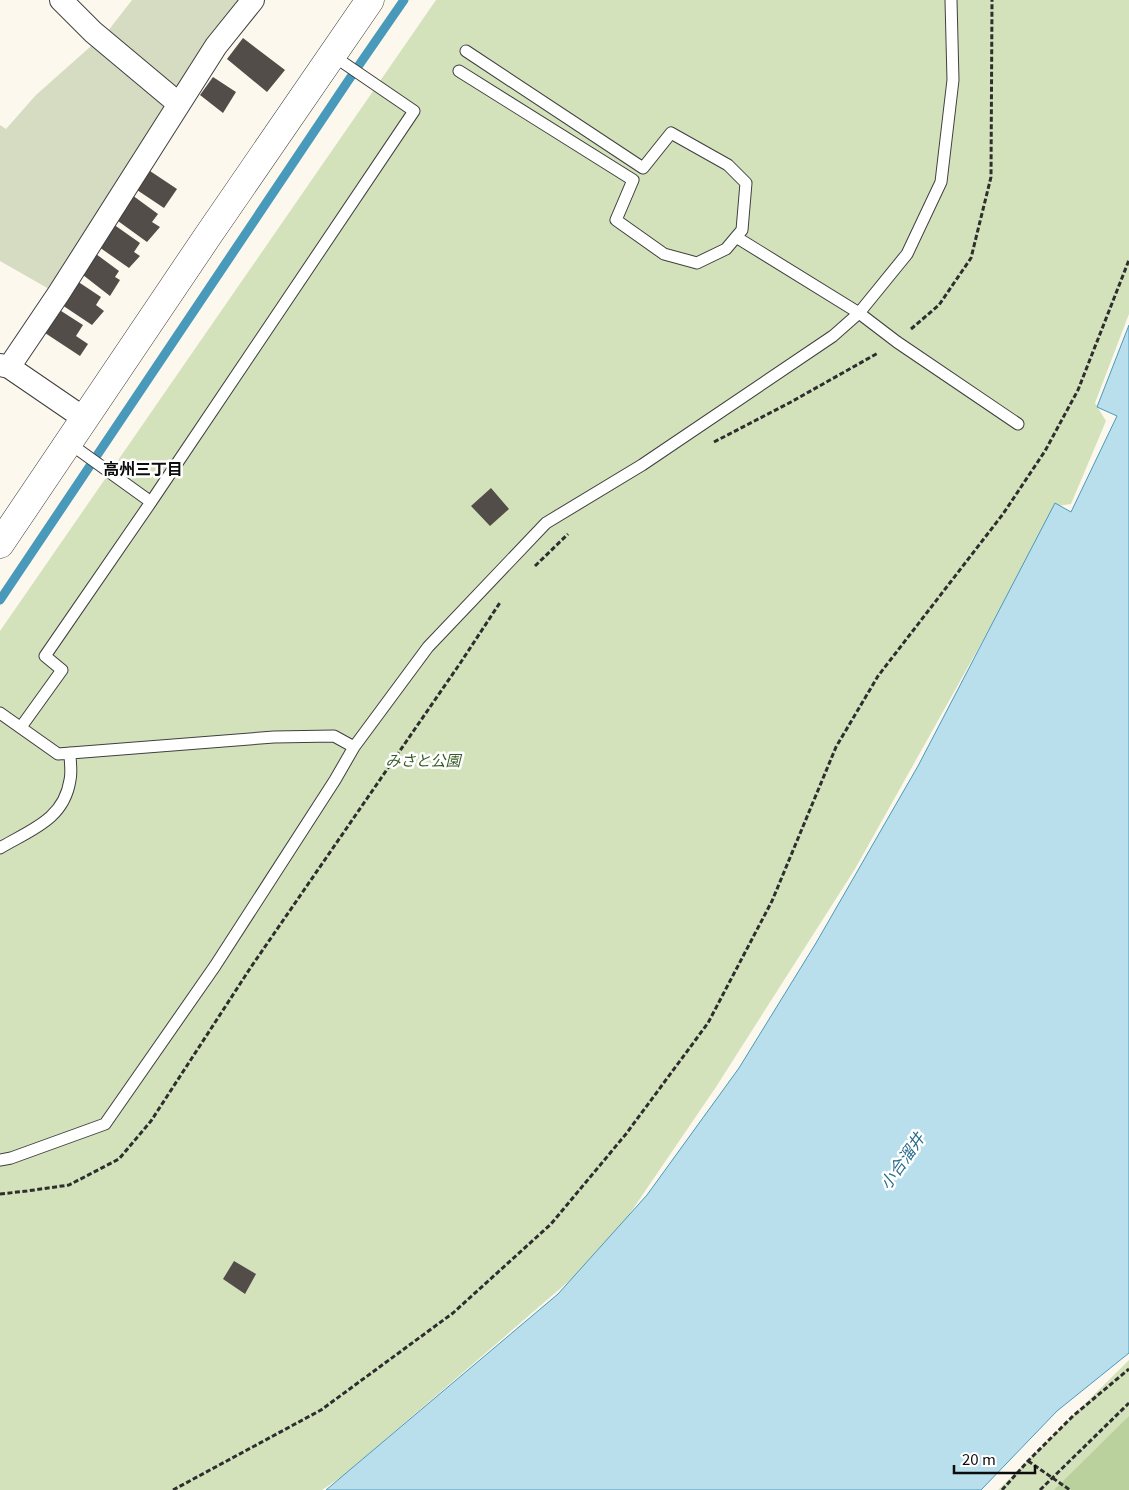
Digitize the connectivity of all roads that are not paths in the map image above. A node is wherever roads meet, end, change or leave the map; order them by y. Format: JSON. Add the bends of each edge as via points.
{"nodes":[{"id":1,"x":61,"y":0,"type":"edge"},
{"id":2,"x":253,"y":0,"type":"edge"},
{"id":3,"x":370,"y":0,"type":"edge"},
{"id":4,"x":951,"y":0,"type":"edge"},
{"id":5,"x":466,"y":51,"type":"dead end"},
{"id":6,"x":332,"y":55,"type":"junction"},
{"id":7,"x":459,"y":71,"type":"dead end"},
{"id":8,"x":179,"y":104,"type":"junction"},
{"id":9,"x":736,"y":237,"type":"junction"},
{"id":10,"x":858,"y":313,"type":"junction"},
{"id":11,"x":4,"y":366,"type":"edge"},
{"id":12,"x":85,"y":419,"type":"junction"},
{"id":13,"x":1018,"y":424,"type":"dead end"},
{"id":14,"x":69,"y":443,"type":"junction"},
{"id":15,"x":151,"y":502,"type":"junction"},
{"id":16,"x":0,"y":544,"type":"edge"},
{"id":17,"x":0,"y":713,"type":"edge"},
{"id":18,"x":21,"y":727,"type":"junction"},
{"id":19,"x":354,"y":747,"type":"junction"},
{"id":20,"x":70,"y":753,"type":"junction"},
{"id":21,"x":0,"y":848,"type":"edge"},
{"id":22,"x":0,"y":1160,"type":"edge"}],
"edges":[{"from":1,"to":8,"type":"street","via":[[93,32]]},
{"from":2,"to":8,"type":"street","via":[[216,46]]},
{"from":3,"to":6,"type":"street"},
{"from":4,"to":10,"type":"lane","via":[[952,80],[941,182],[907,254]]},
{"from":5,"to":9,"type":"lane","via":[[643,168],[671,133],[728,165],[746,183],[742,230]]},
{"from":6,"to":12,"type":"street"},
{"from":6,"to":15,"type":"lane","via":[[414,111]]},
{"from":7,"to":9,"type":"lane","via":[[633,180],[616,220],[664,254],[697,262],[726,249]]},
{"from":8,"to":11,"type":"street","via":[[59,293]]},
{"from":9,"to":10,"type":"lane"},
{"from":10,"to":13,"type":"lane"},
{"from":10,"to":19,"type":"lane","via":[[833,336],[650,460],[546,523],[428,647]]},
{"from":11,"to":12,"type":"street"},
{"from":12,"to":14,"type":"street"},
{"from":14,"to":15,"type":"lane"},
{"from":14,"to":16,"type":"street"},
{"from":15,"to":18,"type":"lane","via":[[45,656],[62,670]]},
{"from":17,"to":18,"type":"lane"},
{"from":18,"to":20,"type":"lane","via":[[58,754]]},
{"from":19,"to":20,"type":"lane","via":[[334,736],[274,736]]},
{"from":19,"to":22,"type":"lane","via":[[214,966],[105,1124]]},
{"from":20,"to":21,"type":"lane","via":[[71,778],[66,798],[52,816]]}]}
